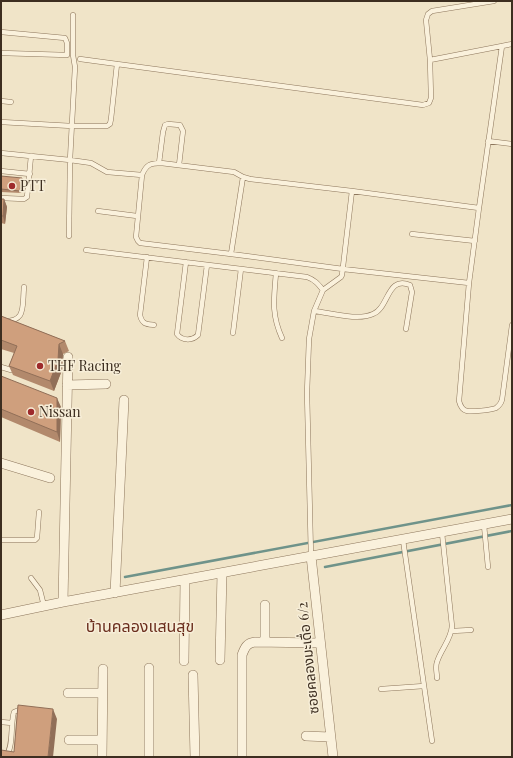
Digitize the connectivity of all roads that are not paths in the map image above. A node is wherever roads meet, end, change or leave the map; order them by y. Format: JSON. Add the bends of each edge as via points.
{"nodes":[{"id":1,"x":494,"y":1,"type":"edge"},
{"id":2,"x":73,"y":15,"type":"dead end"},
{"id":3,"x":1,"y":32,"type":"edge"},
{"id":4,"x":512,"y":44,"type":"edge"},
{"id":5,"x":502,"y":46,"type":"junction"},
{"id":6,"x":1,"y":53,"type":"edge"},
{"id":7,"x":66,"y":55,"type":"junction"},
{"id":8,"x":73,"y":55,"type":"junction"},
{"id":9,"x":80,"y":59,"type":"dead end"},
{"id":10,"x":430,"y":60,"type":"junction"},
{"id":11,"x":117,"y":64,"type":"junction"},
{"id":12,"x":1,"y":101,"type":"edge"},
{"id":13,"x":11,"y":102,"type":"dead end"},
{"id":14,"x":1,"y":122,"type":"edge"},
{"id":15,"x":72,"y":126,"type":"junction"},
{"id":16,"x":488,"y":141,"type":"junction"},
{"id":17,"x":512,"y":144,"type":"edge"},
{"id":18,"x":1,"y":153,"type":"edge"},
{"id":19,"x":30,"y":156,"type":"junction"},
{"id":20,"x":70,"y":160,"type":"junction"},
{"id":21,"x":159,"y":163,"type":"junction"},
{"id":22,"x":179,"y":165,"type":"junction"},
{"id":23,"x":1,"y":172,"type":"edge"},
{"id":24,"x":30,"y":174,"type":"junction"},
{"id":25,"x":142,"y":176,"type":"junction"},
{"id":26,"x":243,"y":177,"type":"junction"},
{"id":27,"x":352,"y":191,"type":"junction"},
{"id":28,"x":1,"y":198,"type":"edge"},
{"id":29,"x":479,"y":208,"type":"junction"},
{"id":30,"x":98,"y":211,"type":"dead end"},
{"id":31,"x":137,"y":216,"type":"junction"},
{"id":32,"x":412,"y":234,"type":"dead end"},
{"id":33,"x":69,"y":236,"type":"dead end"},
{"id":34,"x":474,"y":241,"type":"junction"},
{"id":35,"x":86,"y":250,"type":"dead end"},
{"id":36,"x":231,"y":254,"type":"junction"},
{"id":37,"x":147,"y":257,"type":"junction"},
{"id":38,"x":186,"y":262,"type":"junction"},
{"id":39,"x":207,"y":265,"type":"junction"},
{"id":40,"x":241,"y":269,"type":"junction"},
{"id":41,"x":343,"y":269,"type":"junction"},
{"id":42,"x":276,"y":273,"type":"junction"},
{"id":43,"x":469,"y":283,"type":"junction"},
{"id":44,"x":24,"y":287,"type":"dead end"},
{"id":45,"x":323,"y":290,"type":"junction"},
{"id":46,"x":314,"y":311,"type":"junction"},
{"id":47,"x":1,"y":321,"type":"edge"},
{"id":48,"x":154,"y":325,"type":"dead end"},
{"id":49,"x":512,"y":325,"type":"edge"},
{"id":50,"x":406,"y":329,"type":"dead end"},
{"id":51,"x":233,"y":334,"type":"dead end"},
{"id":52,"x":282,"y":338,"type":"dead end"},
{"id":53,"x":68,"y":357,"type":"dead end"},
{"id":54,"x":1,"y":367,"type":"edge"},
{"id":55,"x":11,"y":370,"type":"edge"},
{"id":56,"x":68,"y":384,"type":"junction"},
{"id":57,"x":106,"y":384,"type":"dead end"},
{"id":58,"x":124,"y":400,"type":"dead end"},
{"id":59,"x":1,"y":463,"type":"edge"},
{"id":60,"x":50,"y":478,"type":"dead end"},
{"id":61,"x":39,"y":512,"type":"dead end"},
{"id":62,"x":512,"y":519,"type":"edge"},
{"id":63,"x":484,"y":525,"type":"junction"},
{"id":64,"x":442,"y":533,"type":"junction"},
{"id":65,"x":1,"y":540,"type":"edge"},
{"id":66,"x":403,"y":540,"type":"junction"},
{"id":67,"x":311,"y":556,"type":"junction"},
{"id":68,"x":488,"y":566,"type":"dead end"},
{"id":69,"x":222,"y":573,"type":"junction"},
{"id":70,"x":31,"y":578,"type":"dead end"},
{"id":71,"x":185,"y":580,"type":"junction"},
{"id":72,"x":115,"y":593,"type":"junction"},
{"id":73,"x":63,"y":602,"type":"junction"},
{"id":74,"x":265,"y":605,"type":"dead end"},
{"id":75,"x":44,"y":606,"type":"junction"},
{"id":76,"x":1,"y":615,"type":"edge"},
{"id":77,"x":470,"y":630,"type":"dead end"},
{"id":78,"x":452,"y":631,"type":"junction"},
{"id":79,"x":265,"y":642,"type":"junction"},
{"id":80,"x":320,"y":643,"type":"junction"},
{"id":81,"x":220,"y":660,"type":"dead end"},
{"id":82,"x":184,"y":661,"type":"dead end"},
{"id":83,"x":149,"y":668,"type":"dead end"},
{"id":84,"x":103,"y":669,"type":"dead end"},
{"id":85,"x":193,"y":675,"type":"dead end"},
{"id":86,"x":437,"y":678,"type":"dead end"},
{"id":87,"x":424,"y":686,"type":"junction"},
{"id":88,"x":381,"y":689,"type":"dead end"},
{"id":89,"x":68,"y":693,"type":"dead end"},
{"id":90,"x":102,"y":693,"type":"junction"},
{"id":91,"x":26,"y":710,"type":"edge"},
{"id":92,"x":1,"y":722,"type":"edge"},
{"id":93,"x":12,"y":723,"type":"junction"},
{"id":94,"x":306,"y":736,"type":"dead end"},
{"id":95,"x":330,"y":737,"type":"junction"},
{"id":96,"x":69,"y":740,"type":"dead end"},
{"id":97,"x":102,"y":740,"type":"junction"},
{"id":98,"x":432,"y":741,"type":"dead end"},
{"id":99,"x":2,"y":757,"type":"edge"},
{"id":100,"x":102,"y":757,"type":"edge"},
{"id":101,"x":149,"y":757,"type":"edge"},
{"id":102,"x":195,"y":757,"type":"edge"},
{"id":103,"x":242,"y":757,"type":"edge"},
{"id":104,"x":333,"y":757,"type":"edge"}],
"edges":[{"from":1,"to":10,"type":"lane","via":[[432,11],[428,14],[426,20]]},
{"from":2,"to":8,"type":"lane"},
{"from":3,"to":7,"type":"lane","via":[[65,38]]},
{"from":4,"to":5,"type":"lane"},
{"from":5,"to":10,"type":"lane"},
{"from":5,"to":16,"type":"lane"},
{"from":6,"to":7,"type":"lane"},
{"from":7,"to":8,"type":"lane"},
{"from":8,"to":15,"type":"lane","via":[[75,67]]},
{"from":9,"to":11,"type":"lane"},
{"from":10,"to":11,"type":"lane","via":[[431,98],[429,103],[423,105]]},
{"from":11,"to":15,"type":"lane","via":[[110,124],[103,127]]},
{"from":12,"to":13,"type":"lane"},
{"from":14,"to":15,"type":"lane"},
{"from":15,"to":20,"type":"lane"},
{"from":16,"to":17,"type":"lane"},
{"from":16,"to":29,"type":"lane"},
{"from":18,"to":19,"type":"lane"},
{"from":19,"to":20,"type":"lane"},
{"from":19,"to":24,"type":"lane"},
{"from":20,"to":25,"type":"lane","via":[[91,163],[107,172]]},
{"from":20,"to":33,"type":"lane"},
{"from":21,"to":22,"type":"lane"},
{"from":21,"to":22,"type":"lane","via":[[165,125],[177,124],[183,131]]},
{"from":21,"to":25,"type":"lane","via":[[146,166]]},
{"from":22,"to":26,"type":"lane","via":[[234,172]]},
{"from":23,"to":24,"type":"lane"},
{"from":24,"to":28,"type":"lane","via":[[27,197]]},
{"from":25,"to":31,"type":"lane"},
{"from":26,"to":27,"type":"lane"},
{"from":26,"to":36,"type":"lane"},
{"from":27,"to":29,"type":"lane"},
{"from":27,"to":41,"type":"lane"},
{"from":29,"to":34,"type":"lane"},
{"from":30,"to":31,"type":"lane"},
{"from":31,"to":36,"type":"lane","via":[[136,237],[140,244]]},
{"from":32,"to":34,"type":"lane"},
{"from":34,"to":43,"type":"lane"},
{"from":35,"to":37,"type":"lane"},
{"from":36,"to":41,"type":"lane"},
{"from":37,"to":38,"type":"lane"},
{"from":37,"to":48,"type":"lane","via":[[140,315],[144,324]]},
{"from":38,"to":39,"type":"lane"},
{"from":38,"to":39,"type":"lane","via":[[177,334],[180,338],[190,339],[198,335]]},
{"from":39,"to":40,"type":"lane"},
{"from":40,"to":42,"type":"lane"},
{"from":40,"to":51,"type":"lane"},
{"from":41,"to":43,"type":"lane"},
{"from":41,"to":45,"type":"lane","via":[[341,277]]},
{"from":42,"to":45,"type":"lane","via":[[313,279]]},
{"from":42,"to":52,"type":"lane","via":[[275,314]]},
{"from":43,"to":49,"type":"lane","via":[[459,401],[463,409],[489,410],[500,405]]},
{"from":44,"to":47,"type":"lane","via":[[19,318]]},
{"from":45,"to":46,"type":"lane"},
{"from":46,"to":50,"type":"lane","via":[[366,317],[381,309],[395,285],[406,284],[410,285],[412,292]]},
{"from":46,"to":67,"type":"lane","via":[[309,338],[307,381]]},
{"from":53,"to":56,"type":"street"},
{"from":54,"to":55,"type":"lane"},
{"from":56,"to":57,"type":"street"},
{"from":56,"to":73,"type":"street"},
{"from":58,"to":72,"type":"street"},
{"from":59,"to":60,"type":"street"},
{"from":61,"to":65,"type":"lane","via":[[35,540]]},
{"from":62,"to":63,"type":"street"},
{"from":63,"to":64,"type":"street"},
{"from":63,"to":68,"type":"lane"},
{"from":64,"to":66,"type":"street"},
{"from":64,"to":78,"type":"lane"},
{"from":66,"to":67,"type":"street"},
{"from":66,"to":87,"type":"lane"},
{"from":67,"to":69,"type":"street"},
{"from":67,"to":80,"type":"street","name":"ซอยคลองมะเดื่อ 6/2"},
{"from":69,"to":71,"type":"street"},
{"from":69,"to":81,"type":"street"},
{"from":70,"to":75,"type":"lane","via":[[40,590]]},
{"from":71,"to":72,"type":"street"},
{"from":71,"to":82,"type":"street"},
{"from":72,"to":73,"type":"street"},
{"from":73,"to":75,"type":"street"},
{"from":74,"to":79,"type":"street"},
{"from":75,"to":76,"type":"street"},
{"from":77,"to":78,"type":"lane"},
{"from":78,"to":86,"type":"lane","via":[[437,660]]},
{"from":79,"to":80,"type":"street"},
{"from":79,"to":103,"type":"street","via":[[250,643],[242,655]]},
{"from":80,"to":95,"type":"street","name":"ซอยคลองมะเดื่อ 6/2"},
{"from":83,"to":101,"type":"street"},
{"from":84,"to":90,"type":"street"},
{"from":85,"to":102,"type":"street"},
{"from":87,"to":88,"type":"lane"},
{"from":87,"to":98,"type":"lane"},
{"from":89,"to":90,"type":"street"},
{"from":90,"to":97,"type":"street"},
{"from":91,"to":93,"type":"lane","via":[[14,712]]},
{"from":92,"to":93,"type":"lane"},
{"from":93,"to":99,"type":"lane","via":[[10,748],[6,756]]},
{"from":94,"to":95,"type":"street"},
{"from":95,"to":104,"type":"street","name":"ซอยคลองมะเดื่อ 6/2"},
{"from":96,"to":97,"type":"street"},
{"from":97,"to":100,"type":"street"}]}
